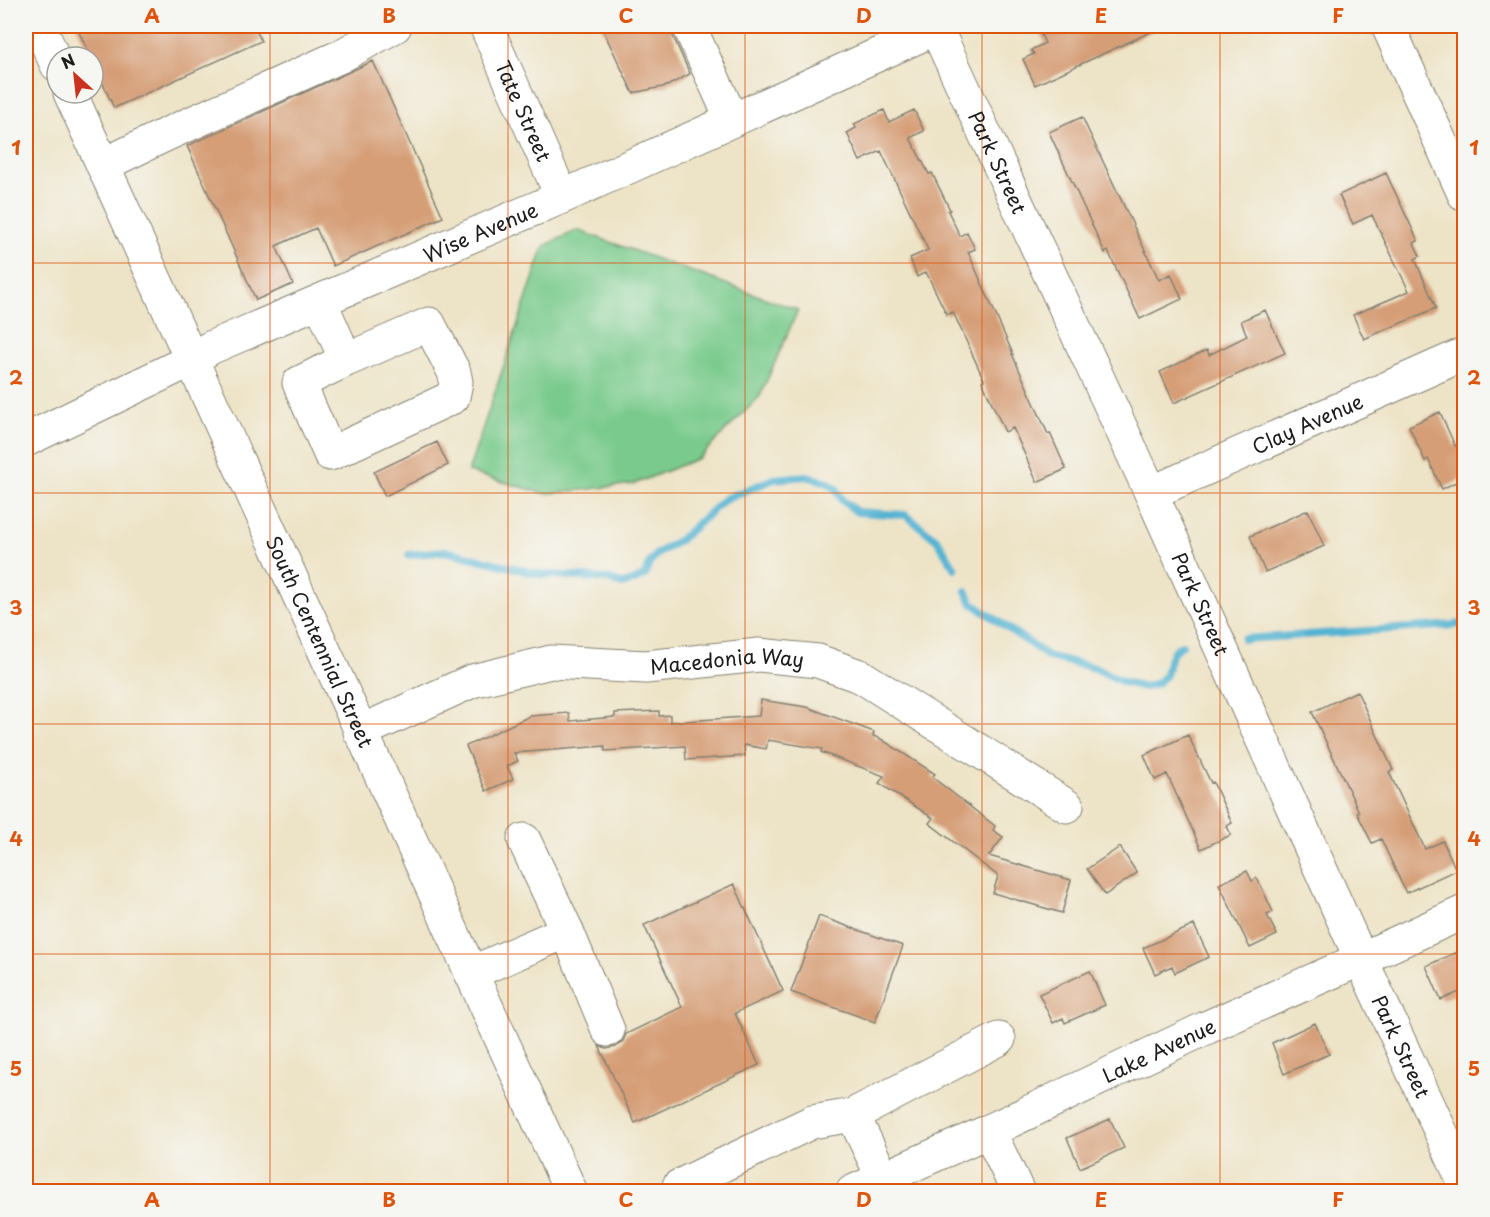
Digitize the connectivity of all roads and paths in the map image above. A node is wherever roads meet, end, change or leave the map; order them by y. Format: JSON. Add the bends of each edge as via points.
{"nodes":[{"id":1,"x":39,"y":26,"type":"edge"},
{"id":2,"x":395,"y":26,"type":"edge"},
{"id":3,"x":486,"y":26,"type":"edge"},
{"id":4,"x":689,"y":26,"type":"edge"},
{"id":5,"x":935,"y":26,"type":"edge"},
{"id":6,"x":1388,"y":26,"type":"edge"},
{"id":7,"x":48,"y":45,"type":"edge"},
{"id":8,"x":76,"y":105,"type":"edge"},
{"id":9,"x":732,"y":120,"type":"junction"},
{"id":10,"x":103,"y":165,"type":"junction"},
{"id":11,"x":1464,"y":194,"type":"edge"},
{"id":12,"x":562,"y":197,"type":"junction"},
{"id":13,"x":320,"y":301,"type":"junction"},
{"id":14,"x":1464,"y":354,"type":"edge"},
{"id":15,"x":191,"y":360,"type":"junction"},
{"id":16,"x":346,"y":360,"type":"junction"},
{"id":17,"x":26,"y":440,"type":"edge"},
{"id":18,"x":1151,"y":493,"type":"junction"},
{"id":19,"x":360,"y":732,"type":"junction"},
{"id":20,"x":1067,"y":806,"type":"dead end"},
{"id":21,"x":524,"y":840,"type":"dead end"},
{"id":22,"x":1464,"y":912,"type":"edge"},
{"id":23,"x":567,"y":931,"type":"junction"},
{"id":24,"x":1361,"y":959,"type":"junction"},
{"id":25,"x":471,"y":973,"type":"junction"},
{"id":26,"x":608,"y":1030,"type":"dead end"},
{"id":27,"x":999,"y":1039,"type":"dead end"},
{"id":28,"x":853,"y":1115,"type":"junction"},
{"id":29,"x":989,"y":1131,"type":"junction"},
{"id":30,"x":883,"y":1178,"type":"junction"},
{"id":31,"x":1464,"y":1182,"type":"edge"},
{"id":32,"x":679,"y":1186,"type":"dead end"},
{"id":33,"x":571,"y":1191,"type":"edge"},
{"id":34,"x":852,"y":1191,"type":"edge"},
{"id":35,"x":1018,"y":1191,"type":"edge"}],
"edges":[{"from":1,"to":7,"type":"street"},
{"from":2,"to":10,"type":"street","via":[[339,57]]},
{"from":3,"to":12,"type":"street","name":"Tate Street"},
{"from":4,"to":9,"type":"street"},
{"from":5,"to":9,"type":"street","name":"Wise Avenue"},
{"from":5,"to":18,"type":"street","name":"Park Street"},
{"from":6,"to":11,"type":"street"},
{"from":8,"to":10,"type":"street","name":"South Centennial Street"},
{"from":9,"to":12,"type":"street","name":"Wise Avenue"},
{"from":10,"to":15,"type":"street","name":"South Centennial Street"},
{"from":12,"to":13,"type":"street","name":"Wise Avenue"},
{"from":13,"to":15,"type":"street","name":"Wise Avenue","via":[[210,348]]},
{"from":13,"to":16,"type":"street"},
{"from":14,"to":18,"type":"street","name":"Clay Avenue"},
{"from":15,"to":17,"type":"street","name":"Wise Avenue"},
{"from":15,"to":19,"type":"street","name":"South Centennial Street"},
{"from":16,"to":16,"type":"street","via":[[299,383],[330,454],[453,398],[454,372],[429,324]]},
{"from":18,"to":24,"type":"street","name":"Park Street"},
{"from":19,"to":20,"type":"street","name":"Macedonia Way","via":[[472,681],[551,663],[646,667],[759,654],[818,661],[862,676]]},
{"from":19,"to":25,"type":"street","name":"South Centennial Street"},
{"from":21,"to":23,"type":"street"},
{"from":22,"to":24,"type":"street","name":"Lake Avenue"},
{"from":23,"to":25,"type":"street"},
{"from":23,"to":26,"type":"street"},
{"from":24,"to":29,"type":"street","name":"Lake Avenue"},
{"from":24,"to":31,"type":"street","name":"Park Street"},
{"from":25,"to":33,"type":"street","name":"South Centennial Street"},
{"from":27,"to":28,"type":"street"},
{"from":28,"to":30,"type":"street"},
{"from":28,"to":32,"type":"street","via":[[812,1122]]},
{"from":29,"to":30,"type":"street","name":"Lake Avenue"},
{"from":29,"to":35,"type":"street"},
{"from":30,"to":34,"type":"street","name":"Lake Avenue"}]}
